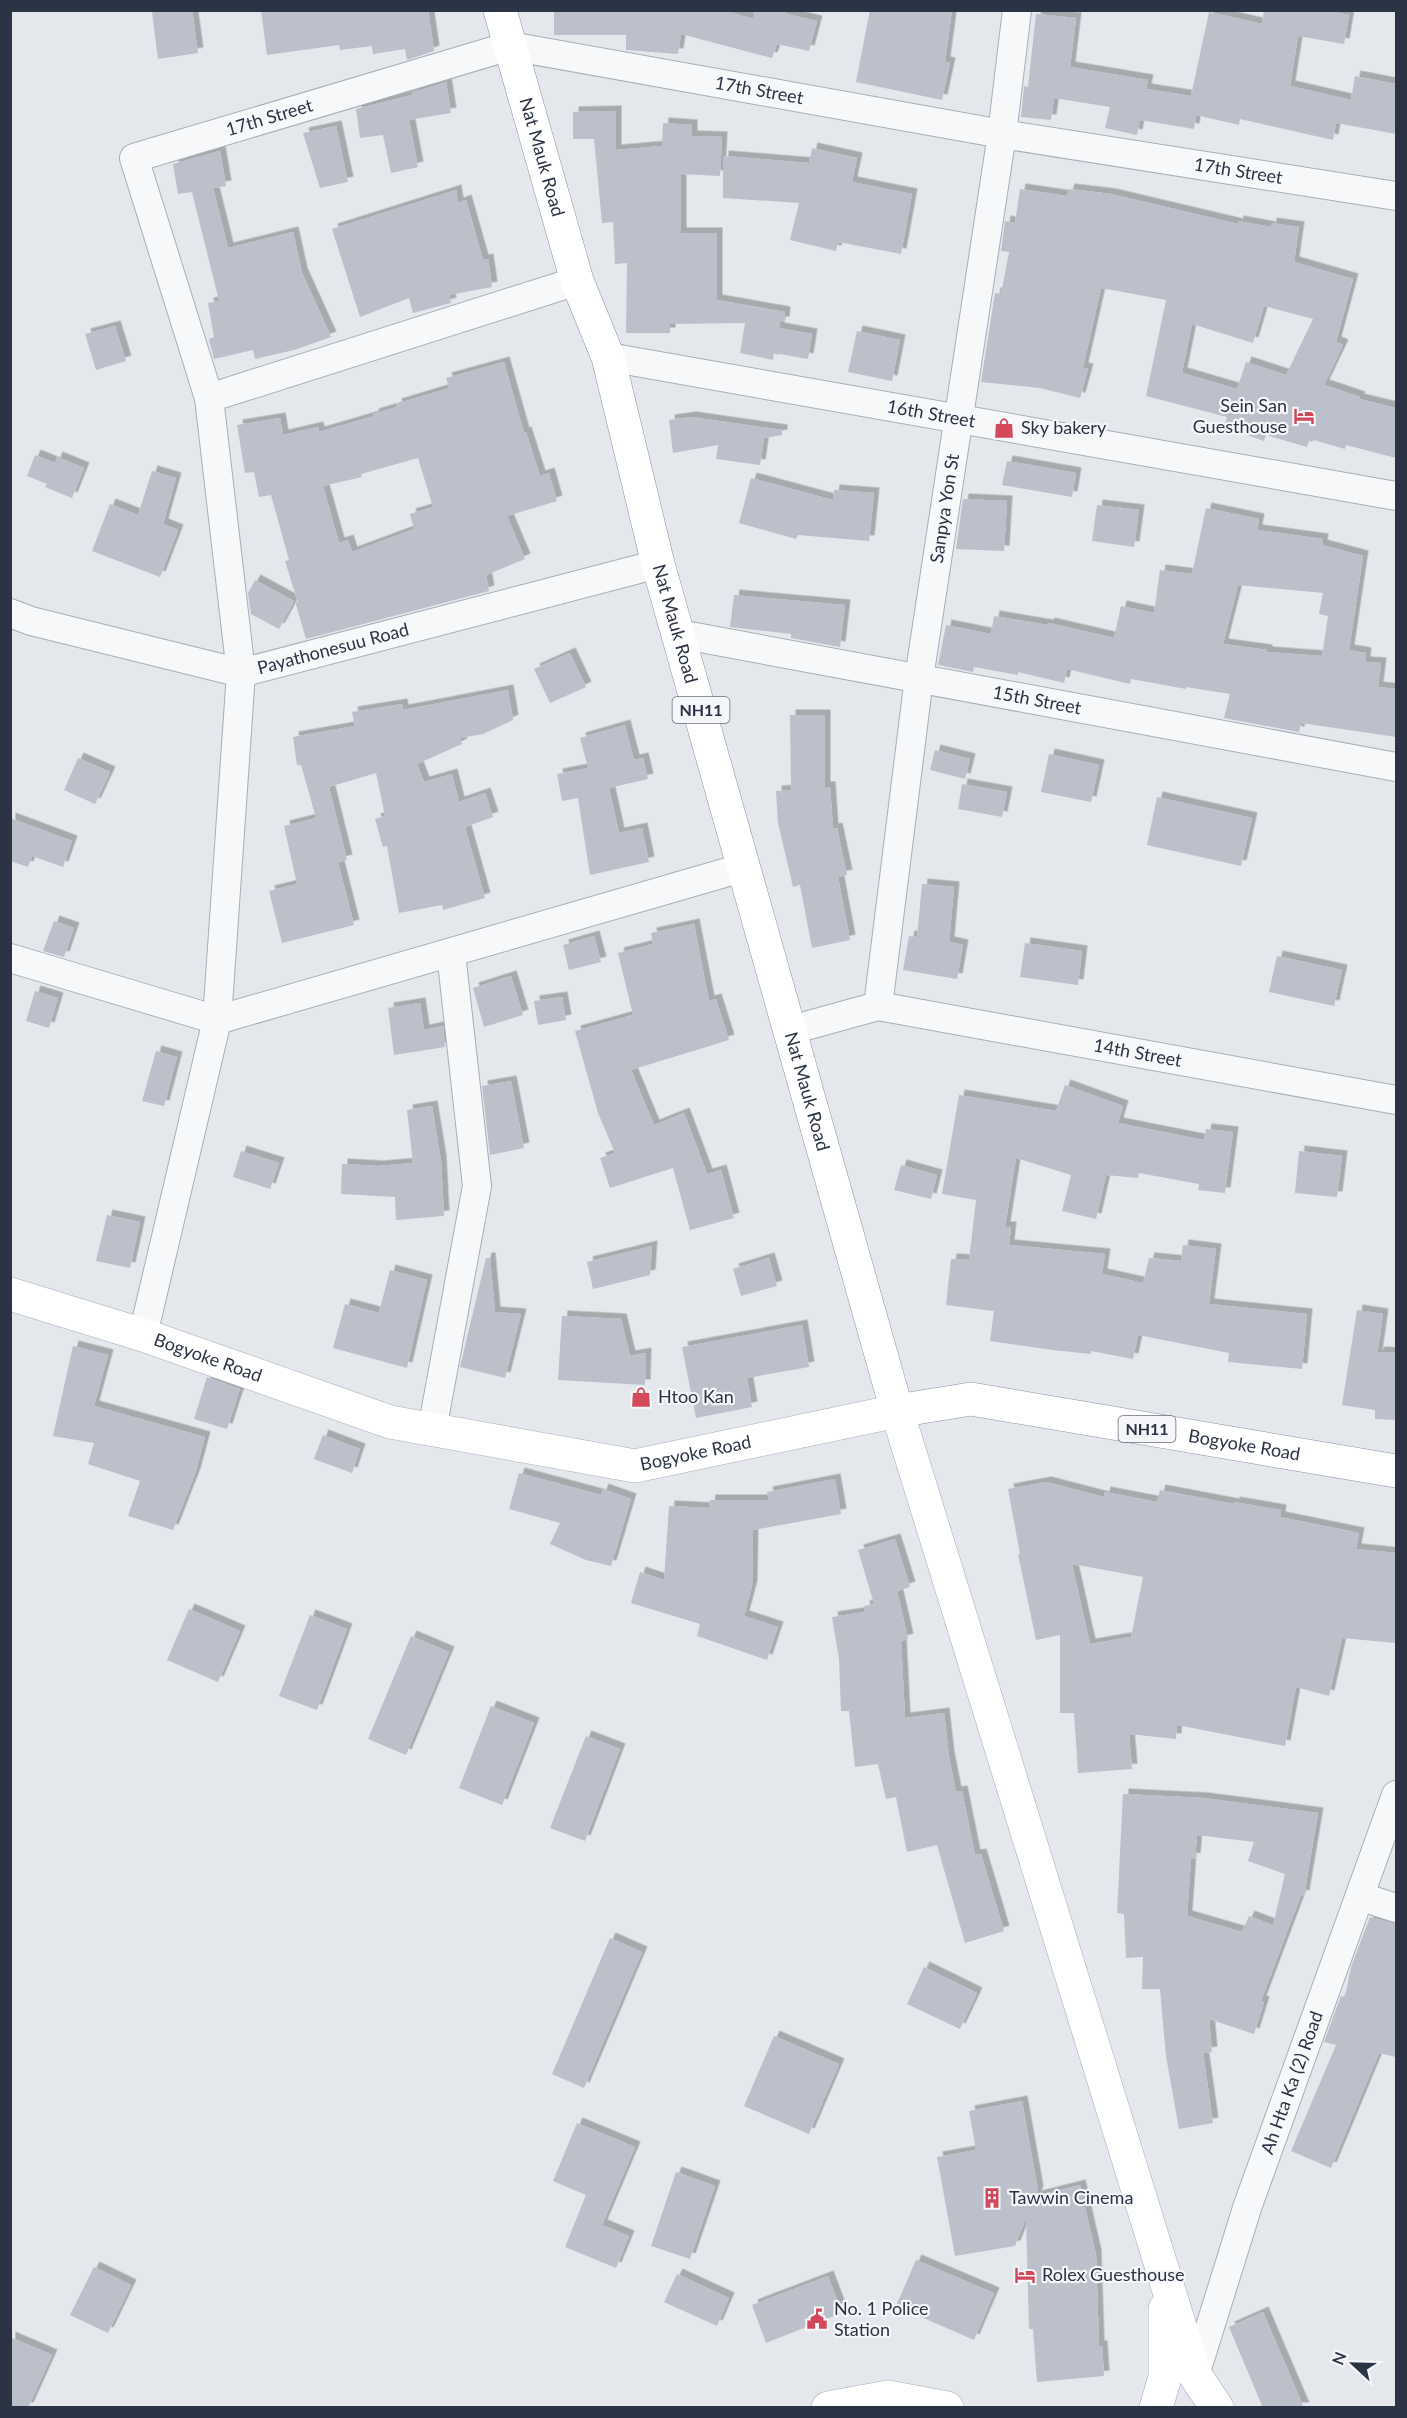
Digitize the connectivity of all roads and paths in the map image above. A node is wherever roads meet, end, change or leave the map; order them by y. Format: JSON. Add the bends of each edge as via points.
{"nodes":[{"id":1,"x":500,"y":10,"type":"edge"},
{"id":2,"x":1017,"y":10,"type":"edge"},
{"id":3,"x":510,"y":46,"type":"junction"},
{"id":4,"x":1002,"y":134,"type":"junction"},
{"id":5,"x":1396,"y":196,"type":"edge"},
{"id":6,"x":577,"y":281,"type":"junction"},
{"id":7,"x":608,"y":357,"type":"junction"},
{"id":8,"x":208,"y":398,"type":"junction"},
{"id":9,"x":960,"y":418,"type":"junction"},
{"id":10,"x":1396,"y":496,"type":"edge"},
{"id":11,"x":658,"y":564,"type":"junction"},
{"id":12,"x":10,"y":613,"type":"edge"},
{"id":13,"x":679,"y":634,"type":"junction"},
{"id":14,"x":241,"y":673,"type":"junction"},
{"id":15,"x":919,"y":678,"type":"junction"},
{"id":16,"x":1396,"y":767,"type":"edge"},
{"id":17,"x":745,"y":867,"type":"junction"},
{"id":18,"x":451,"y":953,"type":"junction"},
{"id":19,"x":10,"y":958,"type":"edge"},
{"id":20,"x":878,"y":1006,"type":"junction"},
{"id":21,"x":217,"y":1020,"type":"junction"},
{"id":22,"x":791,"y":1030,"type":"junction"},
{"id":23,"x":1396,"y":1100,"type":"edge"},
{"id":24,"x":10,"y":1294,"type":"edge"},
{"id":25,"x":143,"y":1335,"type":"junction"},
{"id":26,"x":897,"y":1411,"type":"junction"},
{"id":27,"x":432,"y":1430,"type":"junction"},
{"id":28,"x":1396,"y":1471,"type":"edge"},
{"id":29,"x":1396,"y":1795,"type":"edge"},
{"id":30,"x":1362,"y":1897,"type":"junction"},
{"id":31,"x":1396,"y":1908,"type":"edge"},
{"id":32,"x":1165,"y":2271,"type":"junction"},
{"id":33,"x":1195,"y":2375,"type":"junction"},
{"id":34,"x":828,"y":2408,"type":"edge"},
{"id":35,"x":947,"y":2408,"type":"edge"},
{"id":36,"x":1156,"y":2408,"type":"edge"},
{"id":37,"x":1217,"y":2408,"type":"edge"}],
"edges":[{"from":1,"to":3,"type":"main road","name":"Nat Mauk Road","number":"NH11"},
{"from":2,"to":4,"type":"street","name":"Sanpya Yon St"},
{"from":3,"to":4,"type":"street","name":"17th Street"},
{"from":3,"to":6,"type":"main road","name":"Nat Mauk Road","number":"NH11"},
{"from":3,"to":8,"type":"street","name":"17th Street","via":[[134,158]]},
{"from":4,"to":5,"type":"street","name":"17th Street"},
{"from":4,"to":9,"type":"street","name":"Sanpya Yon St"},
{"from":6,"to":7,"type":"main road","name":"Nat Mauk Road","number":"NH11"},
{"from":6,"to":8,"type":"street"},
{"from":7,"to":9,"type":"street","name":"16th Street"},
{"from":7,"to":11,"type":"main road","name":"Nat Mauk Road","number":"NH11"},
{"from":8,"to":14,"type":"street"},
{"from":9,"to":10,"type":"street","name":"16th Street"},
{"from":9,"to":15,"type":"street","name":"Sanpya Yon St"},
{"from":11,"to":13,"type":"main road","name":"Nat Mauk Road","number":"NH11"},
{"from":11,"to":14,"type":"street","name":"Payathonesuu Road"},
{"from":12,"to":14,"type":"street","name":"Payathonesuu Road"},
{"from":13,"to":15,"type":"street","name":"15th Street"},
{"from":13,"to":17,"type":"main road","name":"Nat Mauk Road","number":"NH11"},
{"from":14,"to":21,"type":"street"},
{"from":15,"to":16,"type":"street","name":"15th Street"},
{"from":15,"to":20,"type":"street","name":"Sanpya Yon St"},
{"from":17,"to":18,"type":"street"},
{"from":17,"to":22,"type":"main road","name":"Nat Mauk Road","number":"NH11"},
{"from":18,"to":21,"type":"street"},
{"from":18,"to":27,"type":"street","via":[[477,1186]]},
{"from":19,"to":21,"type":"street"},
{"from":20,"to":22,"type":"street"},
{"from":20,"to":23,"type":"street","name":"14th Street"},
{"from":21,"to":25,"type":"street"},
{"from":22,"to":26,"type":"main road","name":"Nat Mauk Road","number":"NH11"},
{"from":24,"to":25,"type":"main road","name":"Bogyoke Road"},
{"from":25,"to":27,"type":"main road","name":"Bogyoke Road","via":[[390,1422]]},
{"from":26,"to":27,"type":"main road","name":"Bogyoke Road","via":[[635,1466]]},
{"from":26,"to":28,"type":"main road","name":"Bogyoke Road","number":"NH11","via":[[971,1399]]},
{"from":26,"to":32,"type":"main road","name":"Nat Mauk Road"},
{"from":29,"to":30,"type":"street","name":"Ah Hta Ka (2) Road"},
{"from":30,"to":31,"type":"street"},
{"from":30,"to":33,"type":"street","name":"Ah Hta Ka (2) Road","via":[[1248,2205]]},
{"from":32,"to":33,"type":"main road","name":"Nat Mauk Road"},
{"from":32,"to":36,"type":"main road","via":[[1165,2378]]},
{"from":33,"to":37,"type":"main road","name":"Nat Mauk Road"},
{"from":34,"to":35,"type":"main road","via":[[888,2397]]}]}
